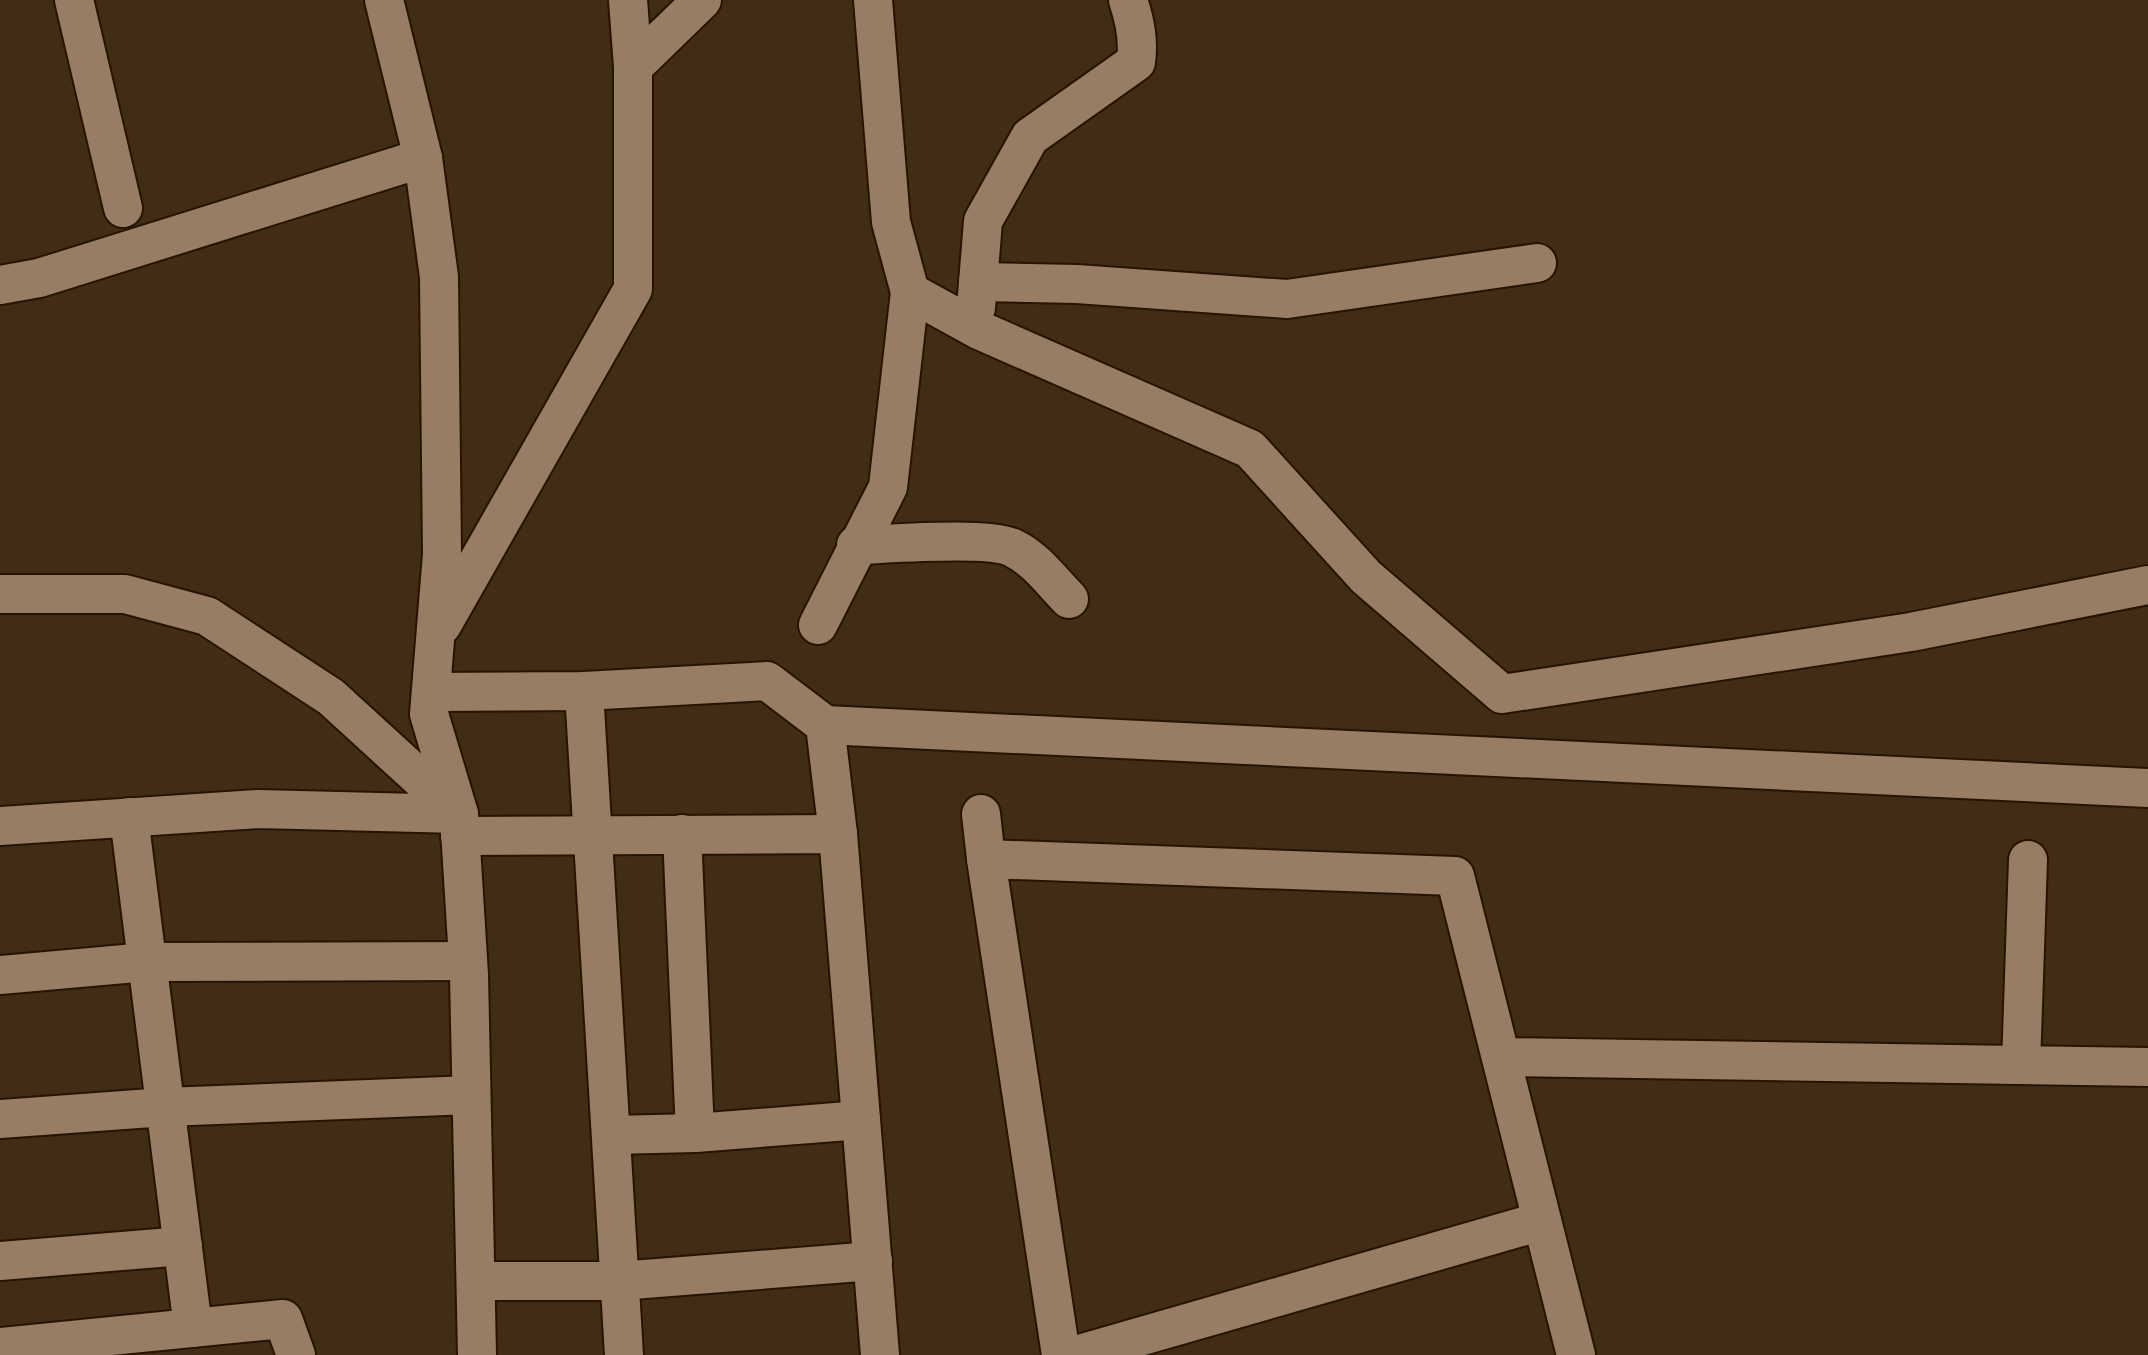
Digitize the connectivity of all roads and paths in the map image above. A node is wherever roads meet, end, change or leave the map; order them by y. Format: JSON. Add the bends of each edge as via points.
{"nodes":[{"id":1,"x":74,"y":0,"type":"edge"},
{"id":2,"x":384,"y":0,"type":"edge"},
{"id":3,"x":628,"y":0,"type":"edge"},
{"id":4,"x":702,"y":0,"type":"edge"},
{"id":5,"x":873,"y":0,"type":"edge"},
{"id":6,"x":1128,"y":0,"type":"edge"},
{"id":7,"x":633,"y":67,"type":"junction"},
{"id":8,"x":423,"y":158,"type":"junction"},
{"id":9,"x":123,"y":208,"type":"dead end"},
{"id":10,"x":1537,"y":262,"type":"dead end"},
{"id":11,"x":978,"y":282,"type":"junction"},
{"id":12,"x":0,"y":285,"type":"edge"},
{"id":13,"x":910,"y":292,"type":"junction"},
{"id":14,"x":975,"y":327,"type":"junction"},
{"id":15,"x":856,"y":545,"type":"junction"},
{"id":16,"x":2148,"y":585,"type":"edge"},
{"id":17,"x":0,"y":594,"type":"edge"},
{"id":18,"x":1069,"y":599,"type":"dead end"},
{"id":19,"x":818,"y":625,"type":"dead end"},
{"id":20,"x":435,"y":637,"type":"junction"},
{"id":21,"x":584,"y":691,"type":"junction"},
{"id":22,"x":431,"y":692,"type":"junction"},
{"id":23,"x":825,"y":725,"type":"junction"},
{"id":24,"x":2148,"y":788,"type":"edge"},
{"id":25,"x":981,"y":814,"type":"dead end"},
{"id":26,"x":129,"y":817,"type":"junction"},
{"id":27,"x":459,"y":825,"type":"junction"},
{"id":28,"x":0,"y":826,"type":"edge"},
{"id":29,"x":682,"y":834,"type":"junction"},
{"id":30,"x":838,"y":834,"type":"junction"},
{"id":31,"x":593,"y":836,"type":"junction"},
{"id":32,"x":986,"y":859,"type":"junction"},
{"id":33,"x":2028,"y":860,"type":"dead end"},
{"id":34,"x":468,"y":961,"type":"junction"},
{"id":35,"x":147,"y":962,"type":"junction"},
{"id":36,"x":0,"y":975,"type":"edge"},
{"id":37,"x":1501,"y":1057,"type":"junction"},
{"id":38,"x":2021,"y":1065,"type":"junction"},
{"id":39,"x":2148,"y":1067,"type":"edge"},
{"id":40,"x":471,"y":1095,"type":"junction"},
{"id":41,"x":165,"y":1107,"type":"junction"},
{"id":42,"x":0,"y":1118,"type":"edge"},
{"id":43,"x":861,"y":1120,"type":"junction"},
{"id":44,"x":695,"y":1133,"type":"junction"},
{"id":45,"x":612,"y":1135,"type":"junction"},
{"id":46,"x":1542,"y":1221,"type":"junction"},
{"id":47,"x":183,"y":1247,"type":"junction"},
{"id":48,"x":0,"y":1261,"type":"edge"},
{"id":49,"x":873,"y":1261,"type":"junction"},
{"id":50,"x":476,"y":1281,"type":"junction"},
{"id":51,"x":620,"y":1281,"type":"junction"},
{"id":52,"x":193,"y":1328,"type":"junction"},
{"id":53,"x":0,"y":1347,"type":"edge"},
{"id":54,"x":296,"y":1355,"type":"edge"},
{"id":55,"x":478,"y":1355,"type":"edge"},
{"id":56,"x":624,"y":1355,"type":"edge"},
{"id":57,"x":880,"y":1355,"type":"edge"},
{"id":58,"x":1061,"y":1355,"type":"edge"},
{"id":59,"x":1076,"y":1355,"type":"edge"},
{"id":60,"x":1576,"y":1355,"type":"edge"}],
"edges":[{"from":1,"to":9,"type":"street"},
{"from":2,"to":8,"type":"street"},
{"from":3,"to":7,"type":"street"},
{"from":4,"to":7,"type":"street"},
{"from":5,"to":13,"type":"street","via":[[891,222]]},
{"from":6,"to":11,"type":"street","via":[[1135,20],[1136,62],[1030,137],[983,221]]},
{"from":7,"to":20,"type":"street","via":[[633,289]]},
{"from":8,"to":12,"type":"street","via":[[39,278]]},
{"from":8,"to":20,"type":"street","via":[[439,277],[442,554]]},
{"from":10,"to":11,"type":"street","via":[[1287,299]]},
{"from":11,"to":14,"type":"street"},
{"from":13,"to":14,"type":"street"},
{"from":13,"to":15,"type":"street","via":[[888,486]]},
{"from":14,"to":16,"type":"street","via":[[1250,449],[1366,577],[1502,694],[1911,632]]},
{"from":15,"to":18,"type":"street","via":[[988,542],[1011,547],[1029,557]]},
{"from":15,"to":19,"type":"street"},
{"from":17,"to":27,"type":"street","via":[[125,594],[207,616],[331,697]]},
{"from":20,"to":22,"type":"street"},
{"from":21,"to":22,"type":"street"},
{"from":21,"to":23,"type":"street","via":[[766,681]]},
{"from":21,"to":31,"type":"street"},
{"from":22,"to":27,"type":"street","via":[[429,714]]},
{"from":23,"to":24,"type":"street"},
{"from":23,"to":30,"type":"street"},
{"from":25,"to":32,"type":"street"},
{"from":26,"to":27,"type":"street","via":[[258,809]]},
{"from":26,"to":28,"type":"street"},
{"from":26,"to":35,"type":"street"},
{"from":27,"to":31,"type":"street"},
{"from":27,"to":34,"type":"street"},
{"from":29,"to":30,"type":"street"},
{"from":29,"to":31,"type":"street"},
{"from":29,"to":44,"type":"street"},
{"from":30,"to":43,"type":"street"},
{"from":31,"to":45,"type":"street"},
{"from":32,"to":37,"type":"street","via":[[1455,876]]},
{"from":32,"to":58,"type":"street"},
{"from":33,"to":38,"type":"street"},
{"from":34,"to":35,"type":"street"},
{"from":34,"to":40,"type":"street"},
{"from":35,"to":36,"type":"street"},
{"from":35,"to":41,"type":"street"},
{"from":37,"to":38,"type":"street"},
{"from":37,"to":46,"type":"street"},
{"from":38,"to":39,"type":"street"},
{"from":40,"to":41,"type":"street"},
{"from":40,"to":50,"type":"street"},
{"from":41,"to":42,"type":"street"},
{"from":41,"to":47,"type":"street"},
{"from":43,"to":44,"type":"street"},
{"from":43,"to":49,"type":"street"},
{"from":44,"to":45,"type":"street"},
{"from":45,"to":51,"type":"street"},
{"from":46,"to":59,"type":"street"},
{"from":46,"to":60,"type":"street"},
{"from":47,"to":48,"type":"street"},
{"from":47,"to":52,"type":"street"},
{"from":49,"to":51,"type":"street"},
{"from":49,"to":57,"type":"street"},
{"from":50,"to":51,"type":"street"},
{"from":50,"to":55,"type":"street"},
{"from":51,"to":56,"type":"street"},
{"from":52,"to":53,"type":"street"},
{"from":52,"to":54,"type":"street","via":[[283,1319]]}]}
